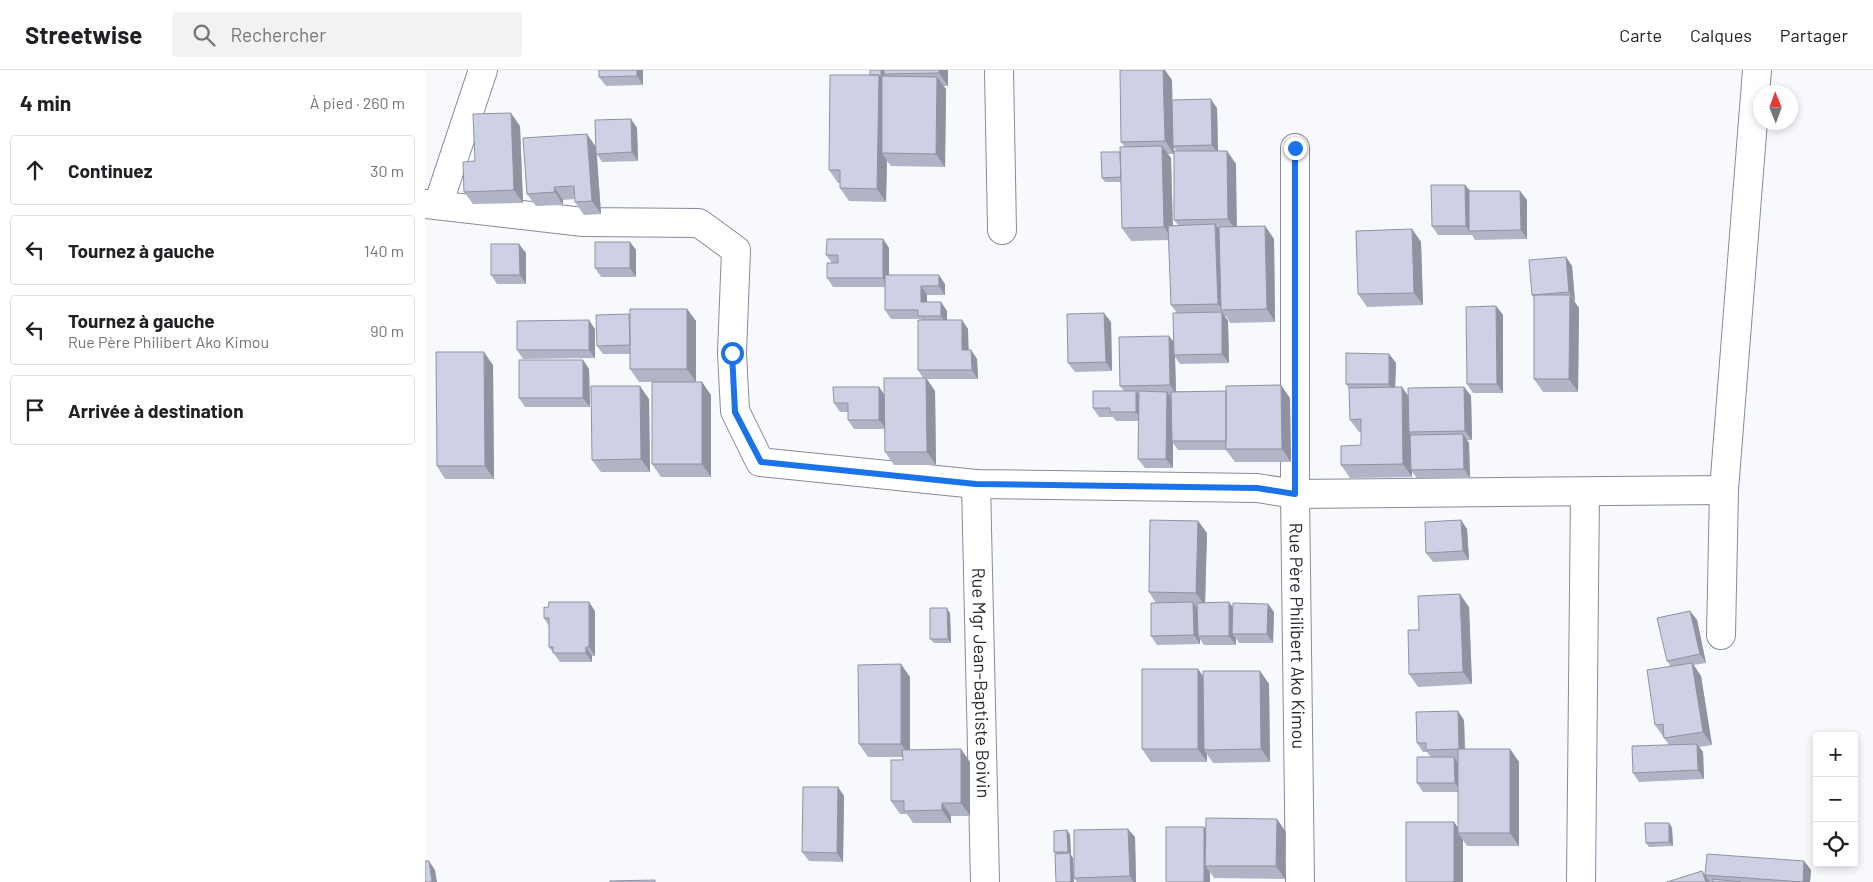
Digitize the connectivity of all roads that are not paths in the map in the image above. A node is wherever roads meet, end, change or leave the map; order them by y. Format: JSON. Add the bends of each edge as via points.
{"nodes":[{"id":1,"x":483,"y":70,"type":"edge"},
{"id":2,"x":999,"y":70,"type":"edge"},
{"id":3,"x":1757,"y":70,"type":"edge"},
{"id":4,"x":1295,"y":148,"type":"dead end"},
{"id":5,"x":431,"y":204,"type":"edge"},
{"id":6,"x":1002,"y":230,"type":"dead end"},
{"id":7,"x":976,"y":484,"type":"junction"},
{"id":8,"x":1724,"y":490,"type":"junction"},
{"id":9,"x":1585,"y":492,"type":"junction"},
{"id":10,"x":1295,"y":494,"type":"junction"},
{"id":11,"x":1721,"y":635,"type":"dead end"},
{"id":12,"x":985,"y":882,"type":"edge"},
{"id":13,"x":1300,"y":882,"type":"edge"},
{"id":14,"x":1581,"y":882,"type":"edge"}],
"edges":[{"from":1,"to":5,"type":"street"},
{"from":2,"to":6,"type":"street"},
{"from":3,"to":8,"type":"street"},
{"from":4,"to":10,"type":"street","name":"Rue Père Philibert Ako Kimou"},
{"from":5,"to":7,"type":"street","via":[[583,222],[699,223],[736,250],[732,353],[735,412],[761,462]]},
{"from":7,"to":10,"type":"street","via":[[1257,488]]},
{"from":7,"to":12,"type":"street","name":"Rue Mgr Jean-Baptiste Boivin"},
{"from":8,"to":9,"type":"street"},
{"from":8,"to":11,"type":"street"},
{"from":9,"to":10,"type":"street"},
{"from":9,"to":14,"type":"street"},
{"from":10,"to":13,"type":"street","name":"Rue Père Philibert Ako Kimou"}]}
